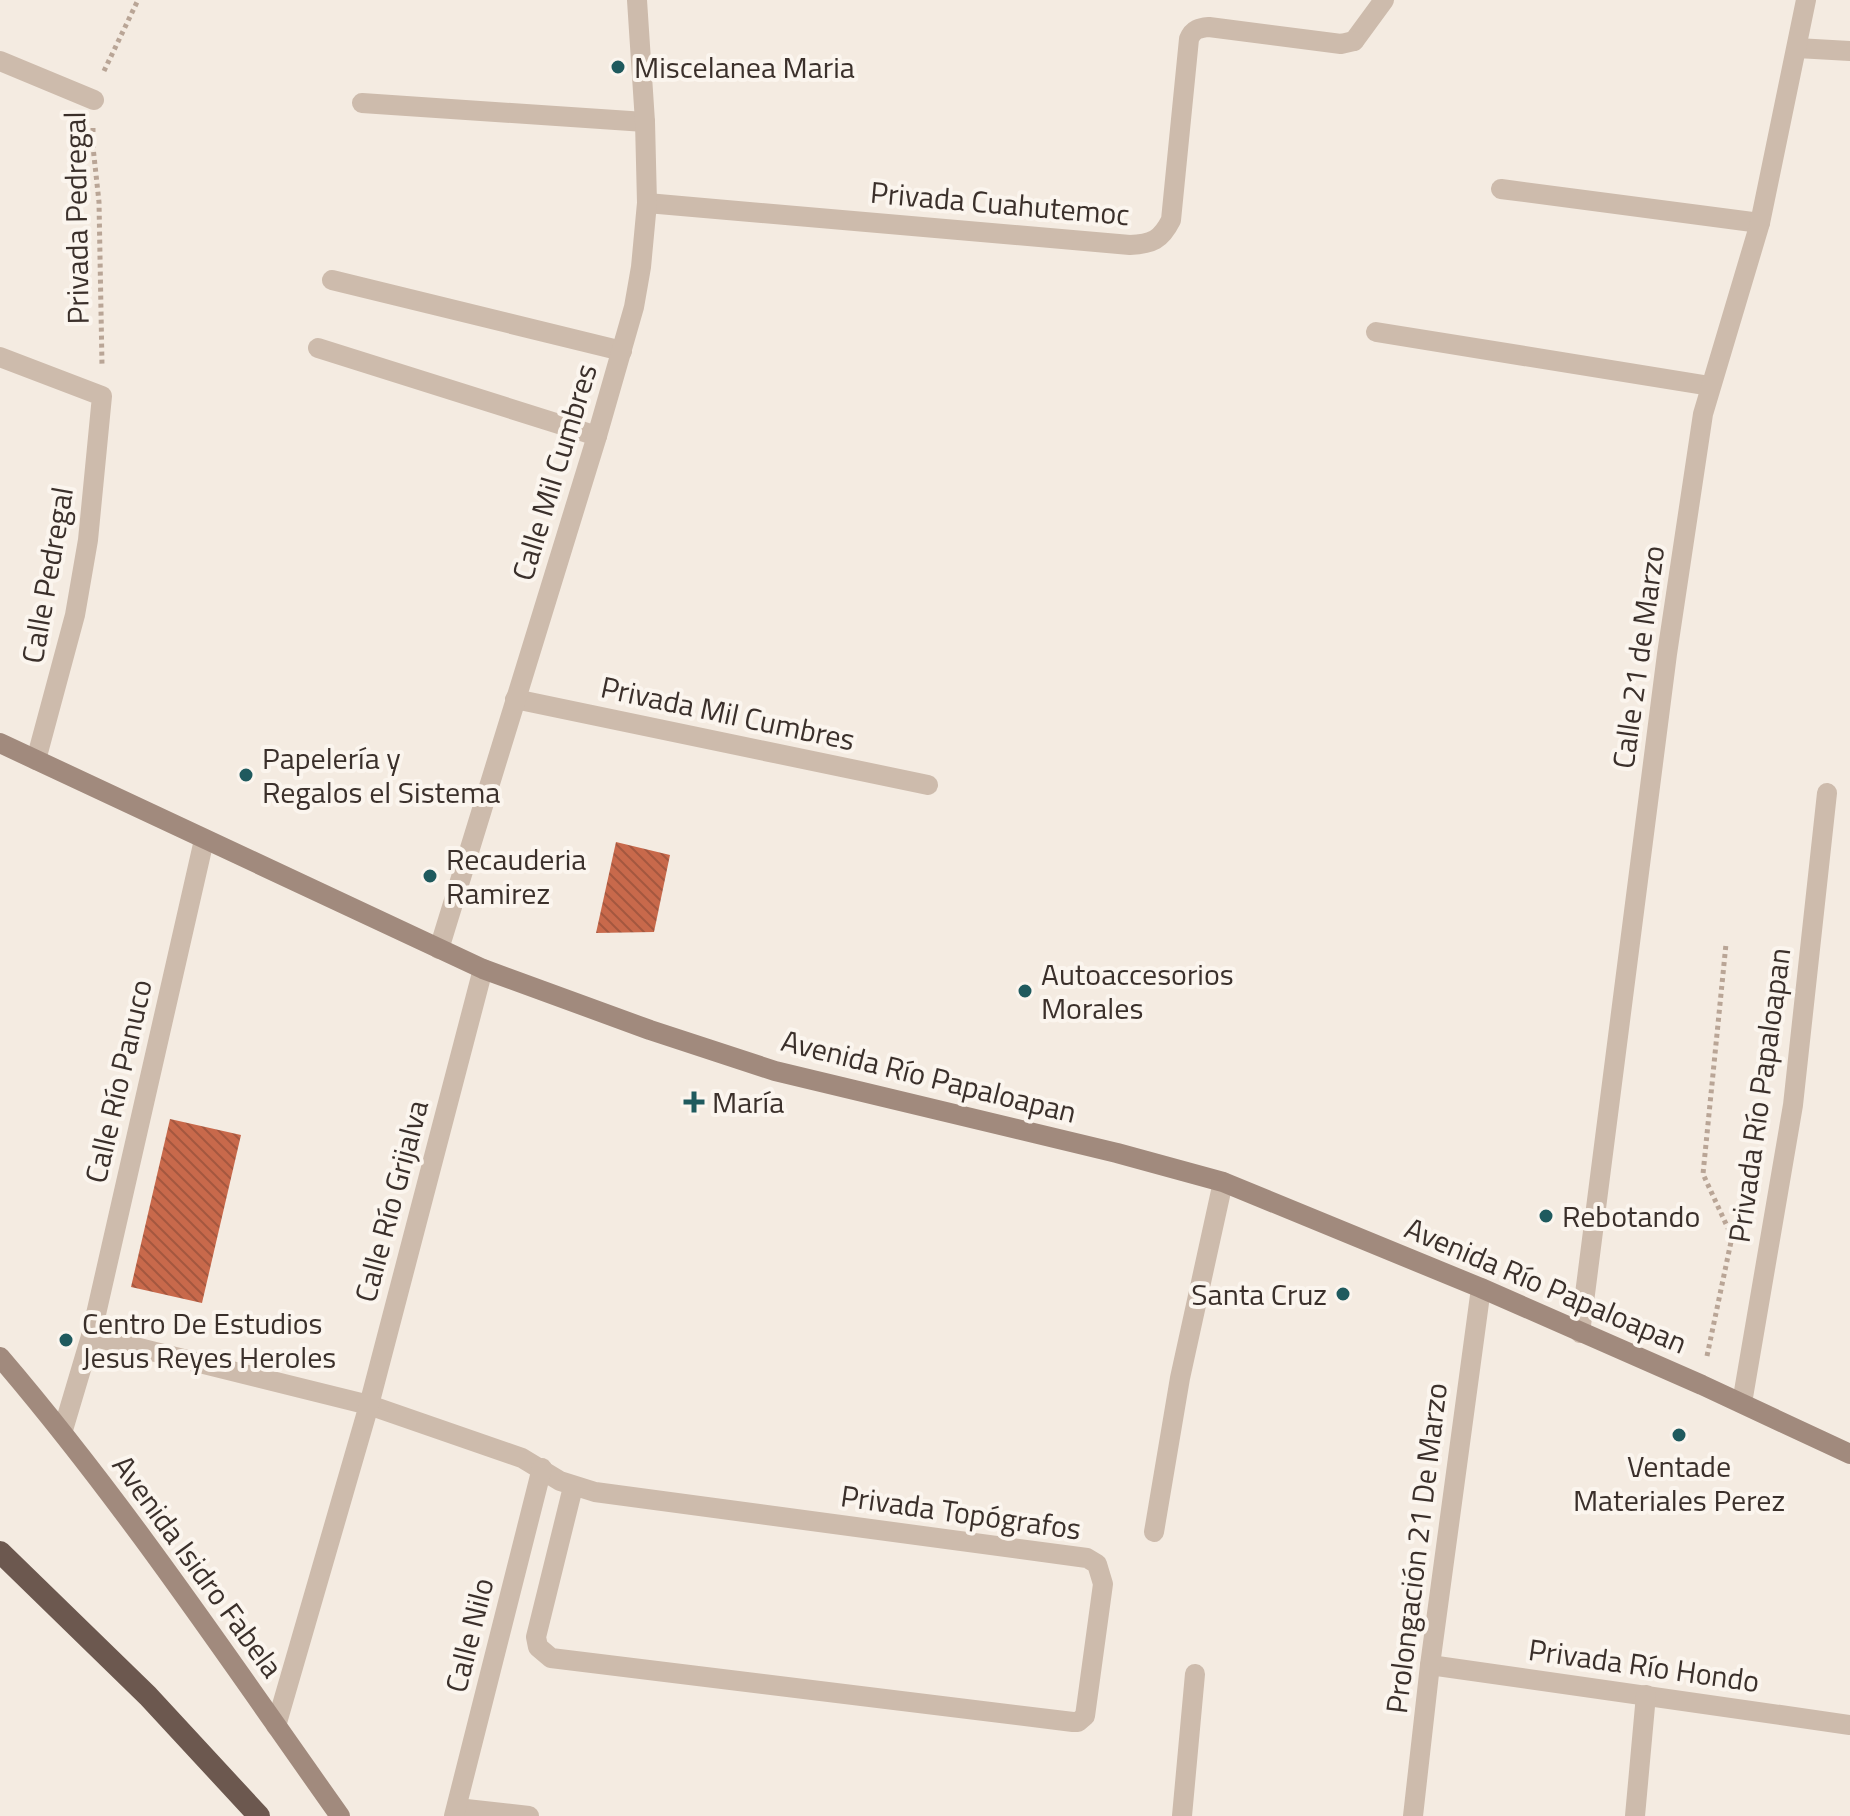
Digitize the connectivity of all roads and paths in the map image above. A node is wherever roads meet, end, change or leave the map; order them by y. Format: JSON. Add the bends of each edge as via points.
{"nodes":[{"id":1,"x":138,"y":0,"type":"edge"},
{"id":2,"x":637,"y":0,"type":"edge"},
{"id":3,"x":1384,"y":0,"type":"edge"},
{"id":4,"x":1806,"y":0,"type":"edge"},
{"id":5,"x":1797,"y":48,"type":"junction"},
{"id":6,"x":1850,"y":51,"type":"edge"},
{"id":7,"x":0,"y":61,"type":"edge"},
{"id":8,"x":94,"y":100,"type":"junction"},
{"id":9,"x":362,"y":103,"type":"dead end"},
{"id":10,"x":645,"y":122,"type":"junction"},
{"id":11,"x":1501,"y":189,"type":"dead end"},
{"id":12,"x":647,"y":203,"type":"junction"},
{"id":13,"x":1760,"y":223,"type":"junction"},
{"id":14,"x":332,"y":280,"type":"dead end"},
{"id":15,"x":1376,"y":332,"type":"dead end"},
{"id":16,"x":318,"y":348,"type":"dead end"},
{"id":17,"x":622,"y":351,"type":"junction"},
{"id":18,"x":0,"y":357,"type":"edge"},
{"id":19,"x":1710,"y":386,"type":"junction"},
{"id":20,"x":102,"y":396,"type":"junction"},
{"id":21,"x":597,"y":436,"type":"junction"},
{"id":22,"x":515,"y":699,"type":"junction"},
{"id":23,"x":0,"y":743,"type":"edge"},
{"id":24,"x":36,"y":760,"type":"junction"},
{"id":25,"x":928,"y":785,"type":"dead end"},
{"id":26,"x":1827,"y":793,"type":"dead end"},
{"id":27,"x":204,"y":840,"type":"junction"},
{"id":28,"x":1726,"y":944,"type":"dead end"},
{"id":29,"x":439,"y":949,"type":"junction"},
{"id":30,"x":483,"y":969,"type":"junction"},
{"id":31,"x":1223,"y":1182,"type":"junction"},
{"id":32,"x":1481,"y":1288,"type":"junction"},
{"id":33,"x":1580,"y":1333,"type":"junction"},
{"id":34,"x":91,"y":1336,"type":"junction"},
{"id":35,"x":0,"y":1357,"type":"edge"},
{"id":36,"x":1702,"y":1385,"type":"junction"},
{"id":37,"x":1742,"y":1403,"type":"junction"},
{"id":38,"x":369,"y":1405,"type":"junction"},
{"id":39,"x":63,"y":1430,"type":"junction"},
{"id":40,"x":1850,"y":1454,"type":"edge"},
{"id":41,"x":542,"y":1468,"type":"junction"},
{"id":42,"x":573,"y":1487,"type":"junction"},
{"id":43,"x":1154,"y":1532,"type":"dead end"},
{"id":44,"x":0,"y":1552,"type":"edge"},
{"id":45,"x":1430,"y":1665,"type":"junction"},
{"id":46,"x":1195,"y":1674,"type":"dead end"},
{"id":47,"x":1646,"y":1695,"type":"junction"},
{"id":48,"x":1850,"y":1725,"type":"edge"},
{"id":49,"x":276,"y":1726,"type":"junction"},
{"id":50,"x":455,"y":1812,"type":"edge"},
{"id":51,"x":259,"y":1816,"type":"edge"},
{"id":52,"x":340,"y":1816,"type":"edge"},
{"id":53,"x":529,"y":1816,"type":"edge"},
{"id":54,"x":1182,"y":1816,"type":"edge"},
{"id":55,"x":1413,"y":1816,"type":"edge"},
{"id":56,"x":1635,"y":1816,"type":"edge"}],
"edges":[{"from":1,"to":8,"type":"path","name":"Privada Pedregal"},
{"from":2,"to":10,"type":"street","name":"Calle Mil Cumbres"},
{"from":3,"to":12,"type":"street","name":"Privada Cuahutemoc","via":[[1354,41],[1341,44],[1209,27],[1191,33],[1171,220],[1164,235],[1150,244]]},
{"from":4,"to":5,"type":"street","name":"Calle 21 de Marzo"},
{"from":5,"to":6,"type":"street"},
{"from":5,"to":13,"type":"street","name":"Calle 21 de Marzo"},
{"from":7,"to":8,"type":"street"},
{"from":8,"to":20,"type":"path","name":"Privada Pedregal"},
{"from":9,"to":10,"type":"street"},
{"from":10,"to":12,"type":"street","name":"Calle Mil Cumbres"},
{"from":11,"to":13,"type":"street"},
{"from":12,"to":17,"type":"street","name":"Calle Mil Cumbres","via":[[641,267]]},
{"from":13,"to":19,"type":"street","name":"Calle 21 de Marzo"},
{"from":14,"to":17,"type":"street"},
{"from":15,"to":19,"type":"street"},
{"from":16,"to":21,"type":"street"},
{"from":17,"to":21,"type":"street","name":"Calle Mil Cumbres"},
{"from":18,"to":20,"type":"street"},
{"from":19,"to":33,"type":"street","name":"Calle 21 de Marzo","via":[[1667,654]]},
{"from":20,"to":24,"type":"street","name":"Calle Pedregal","via":[[75,615]]},
{"from":21,"to":22,"type":"street","name":"Calle Mil Cumbres"},
{"from":22,"to":25,"type":"street","name":"Privada Mil Cumbres"},
{"from":22,"to":29,"type":"street","name":"Calle Mil Cumbres"},
{"from":23,"to":24,"type":"main road","name":"Avenida Río Papaloapan"},
{"from":24,"to":27,"type":"main road","name":"Avenida Río Papaloapan"},
{"from":26,"to":37,"type":"street","name":"Privada Río Papaloapan","via":[[1793,1105]]},
{"from":27,"to":29,"type":"main road","name":"Avenida Río Papaloapan"},
{"from":27,"to":34,"type":"street","name":"Calle Río Panuco"},
{"from":28,"to":36,"type":"path","name":"Privada Río Papaloapan","via":[[1703,1174],[1732,1237]]},
{"from":29,"to":30,"type":"main road","name":"Avenida Río Papaloapan"},
{"from":30,"to":31,"type":"main road","name":"Avenida Río Papaloapan","via":[[775,1071]]},
{"from":30,"to":38,"type":"street","name":"Calle Río Grijalva"},
{"from":31,"to":32,"type":"main road","name":"Avenida Río Papaloapan"},
{"from":31,"to":43,"type":"street","via":[[1180,1378]]},
{"from":32,"to":33,"type":"main road","name":"Avenida Río Papaloapan"},
{"from":32,"to":45,"type":"street","name":"Prolongación 21 De Marzo"},
{"from":33,"to":36,"type":"main road","name":"Avenida Río Papaloapan"},
{"from":34,"to":38,"type":"street"},
{"from":34,"to":39,"type":"street","name":"Calle Río Panuco"},
{"from":35,"to":39,"type":"main road","name":"Avenida Isidro Fabela"},
{"from":36,"to":37,"type":"main road","name":"Avenida Río Papaloapan"},
{"from":37,"to":40,"type":"main road","name":"Avenida Río Papaloapan"},
{"from":38,"to":41,"type":"street"},
{"from":38,"to":49,"type":"street","name":"Calle Río Grijalva"},
{"from":39,"to":49,"type":"main road","name":"Avenida Isidro Fabela"},
{"from":41,"to":42,"type":"street"},
{"from":41,"to":50,"type":"street","name":"Calle Nilo"},
{"from":42,"to":42,"type":"street","name":"Privada Topógrafos","via":[[1087,1558],[1097,1564],[1103,1584],[1085,1716],[1073,1722],[551,1658],[538,1647],[536,1637]]},
{"from":44,"to":51,"type":"highway","via":[[148,1696]]},
{"from":45,"to":47,"type":"street","name":"Privada Río Hondo"},
{"from":45,"to":55,"type":"street","name":"Prolongación 21 De Marzo"},
{"from":46,"to":54,"type":"street"},
{"from":47,"to":48,"type":"street","name":"Privada Río Hondo"},
{"from":47,"to":56,"type":"street"},
{"from":49,"to":52,"type":"main road","name":"Avenida Isidro Fabela"},
{"from":50,"to":53,"type":"street"}]}
